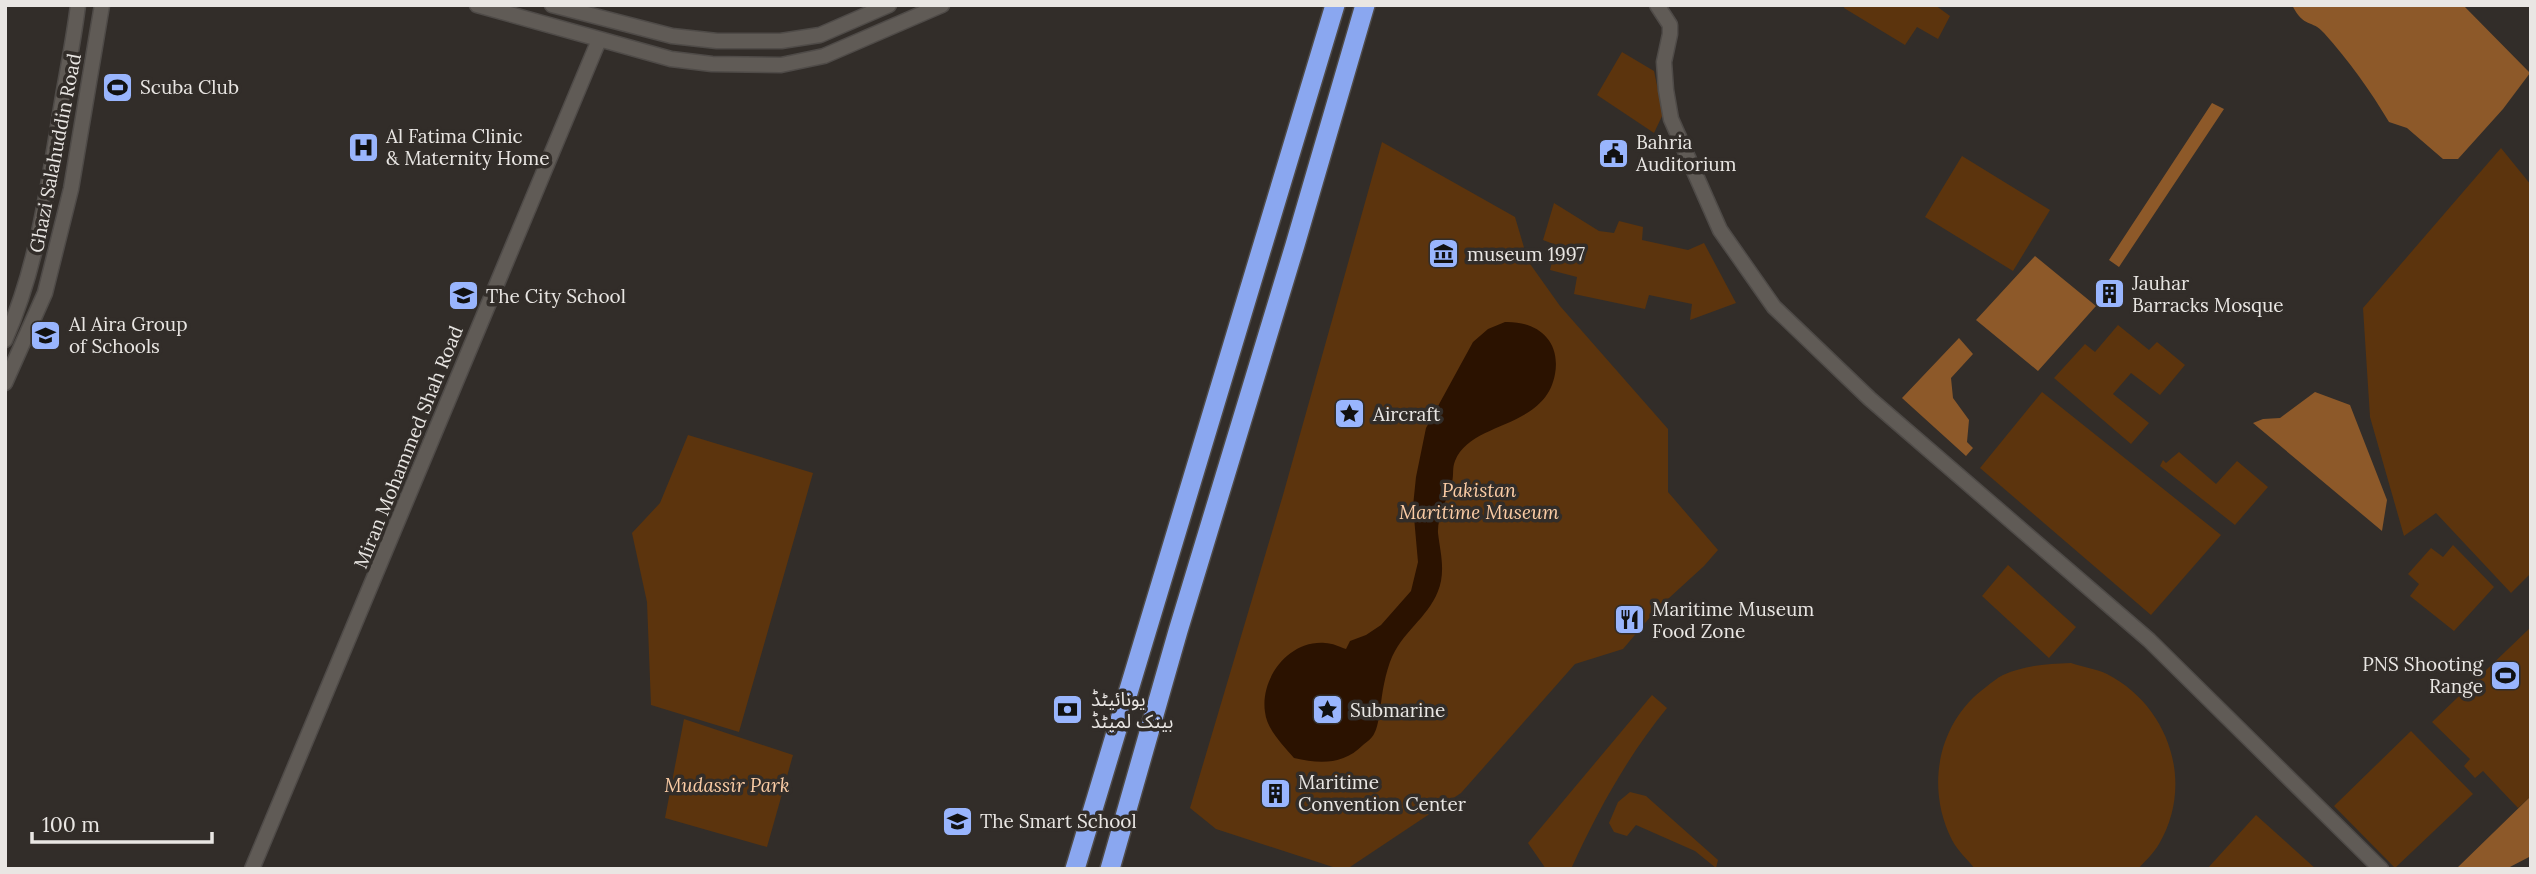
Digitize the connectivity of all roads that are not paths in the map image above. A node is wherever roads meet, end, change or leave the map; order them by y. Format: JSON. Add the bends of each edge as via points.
{"nodes":[{"id":1,"x":78,"y":5,"type":"edge"},
{"id":2,"x":102,"y":5,"type":"edge"},
{"id":3,"x":477,"y":5,"type":"edge"},
{"id":4,"x":552,"y":5,"type":"edge"},
{"id":5,"x":889,"y":5,"type":"edge"},
{"id":6,"x":942,"y":5,"type":"edge"},
{"id":7,"x":1335,"y":5,"type":"edge"},
{"id":8,"x":1365,"y":5,"type":"edge"},
{"id":9,"x":1657,"y":5,"type":"edge"},
{"id":10,"x":591,"y":15,"type":"junction"},
{"id":11,"x":618,"y":22,"type":"junction"},
{"id":12,"x":599,"y":39,"type":"junction"},
{"id":13,"x":52,"y":159,"type":"junction"},
{"id":14,"x":76,"y":161,"type":"junction"},
{"id":15,"x":5,"y":340,"type":"edge"},
{"id":16,"x":5,"y":383,"type":"edge"},
{"id":17,"x":252,"y":869,"type":"edge"},
{"id":18,"x":1075,"y":869,"type":"edge"},
{"id":19,"x":1110,"y":869,"type":"edge"},
{"id":20,"x":2381,"y":869,"type":"edge"}],
"edges":[{"from":1,"to":13,"type":"street","name":"Ghazi Salahuddin Road"},
{"from":2,"to":14,"type":"street","name":"Ghazi Salahuddin Road"},
{"from":3,"to":12,"type":"street"},
{"from":4,"to":10,"type":"street"},
{"from":5,"to":11,"type":"street","via":[[821,35],[781,41],[695,39]]},
{"from":6,"to":12,"type":"street","via":[[824,56],[781,65],[671,59]]},
{"from":7,"to":18,"type":"highway"},
{"from":8,"to":19,"type":"highway"},
{"from":9,"to":20,"type":"street","via":[[1670,24],[1664,62],[1671,119],[1720,230],[1774,307],[1870,399],[2149,640]]},
{"from":10,"to":11,"type":"street"},
{"from":10,"to":12,"type":"street"},
{"from":11,"to":12,"type":"street"},
{"from":12,"to":17,"type":"street","name":"Miran Mohammed Shah Road"},
{"from":13,"to":14,"type":"street"},
{"from":13,"to":15,"type":"street","name":"Ghazi Salahuddin Road","via":[[32,269]]},
{"from":14,"to":16,"type":"street","name":"Ghazi Salahuddin Road","via":[[45,293]]}]}
